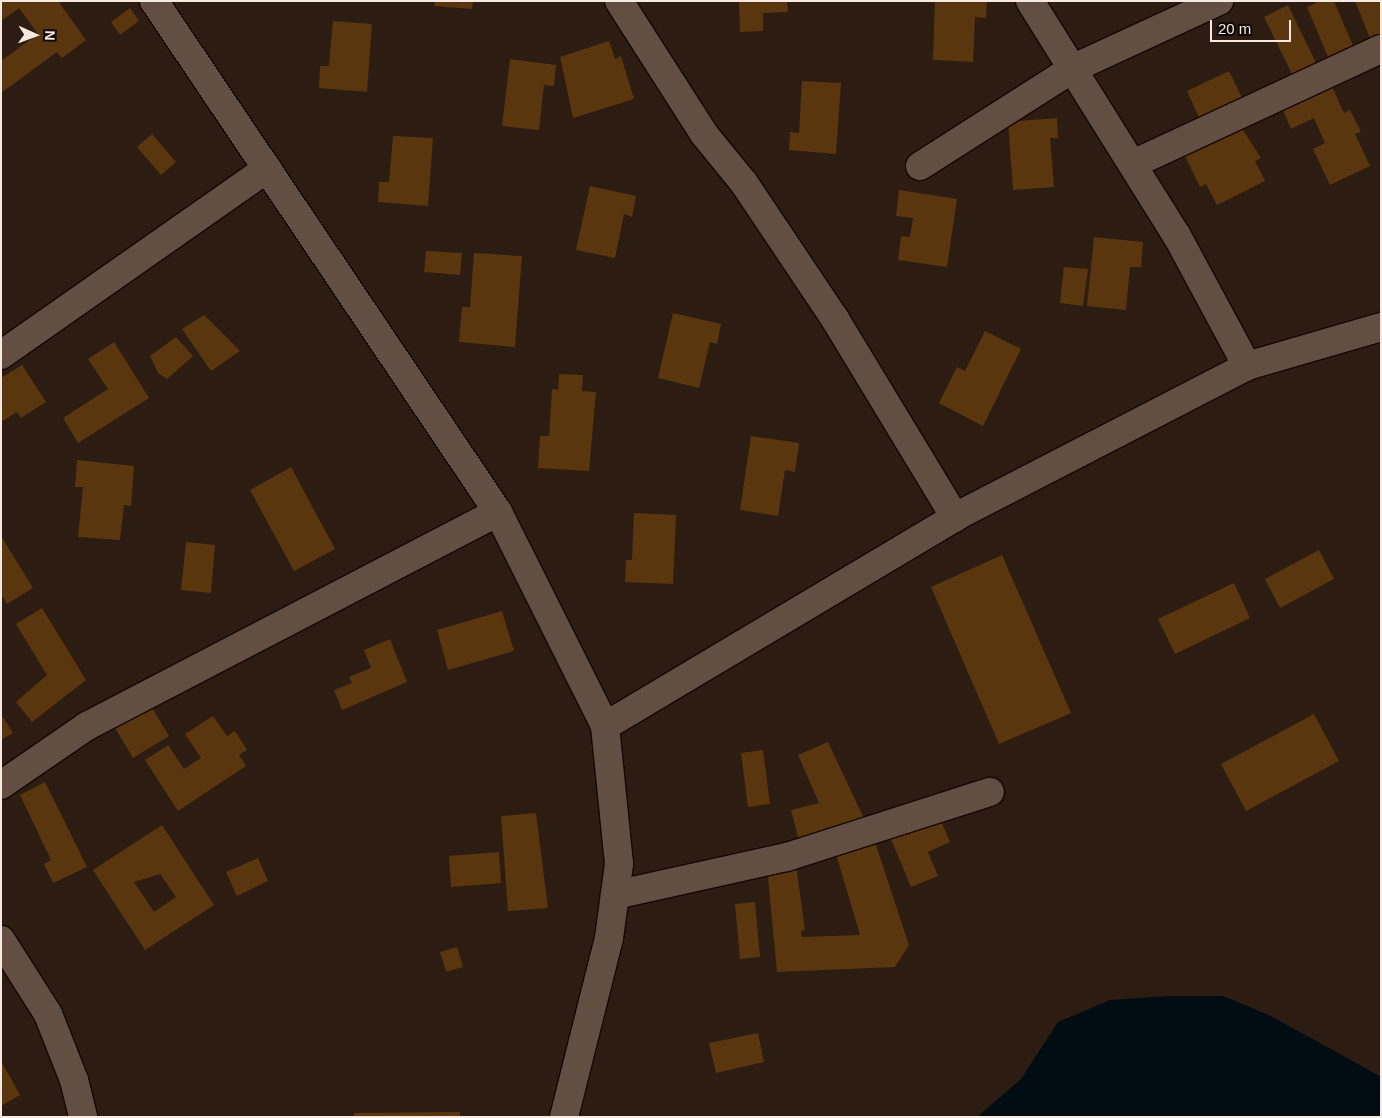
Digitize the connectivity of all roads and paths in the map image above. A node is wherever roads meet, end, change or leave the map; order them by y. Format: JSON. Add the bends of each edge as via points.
{"nodes":[{"id":1,"x":154,"y":1,"type":"edge"},
{"id":2,"x":619,"y":1,"type":"edge"},
{"id":3,"x":1030,"y":1,"type":"edge"},
{"id":4,"x":1219,"y":1,"type":"edge"},
{"id":5,"x":1381,"y":49,"type":"edge"},
{"id":6,"x":1074,"y":68,"type":"junction"},
{"id":7,"x":1133,"y":164,"type":"junction"},
{"id":8,"x":920,"y":166,"type":"dead end"},
{"id":9,"x":267,"y":169,"type":"junction"},
{"id":10,"x":1381,"y":327,"type":"edge"},
{"id":11,"x":1,"y":355,"type":"edge"},
{"id":12,"x":1248,"y":366,"type":"junction"},
{"id":13,"x":498,"y":512,"type":"junction"},
{"id":14,"x":955,"y":518,"type":"junction"},
{"id":15,"x":605,"y":726,"type":"junction"},
{"id":16,"x":1,"y":785,"type":"edge"},
{"id":17,"x":990,"y":792,"type":"dead end"},
{"id":18,"x":615,"y":895,"type":"junction"},
{"id":19,"x":1,"y":940,"type":"edge"},
{"id":20,"x":83,"y":1117,"type":"edge"},
{"id":21,"x":564,"y":1117,"type":"edge"}],
"edges":[{"from":1,"to":9,"type":"street"},
{"from":2,"to":14,"type":"street","via":[[704,134],[744,183],[836,319]]},
{"from":3,"to":6,"type":"street"},
{"from":4,"to":6,"type":"street"},
{"from":5,"to":7,"type":"street"},
{"from":6,"to":7,"type":"street"},
{"from":6,"to":8,"type":"street"},
{"from":7,"to":12,"type":"street"},
{"from":9,"to":11,"type":"street"},
{"from":9,"to":13,"type":"street"},
{"from":10,"to":12,"type":"street"},
{"from":12,"to":14,"type":"street"},
{"from":13,"to":15,"type":"street"},
{"from":13,"to":16,"type":"street","via":[[87,726]]},
{"from":14,"to":15,"type":"street"},
{"from":15,"to":18,"type":"street","via":[[619,864]]},
{"from":17,"to":18,"type":"street","via":[[787,857]]},
{"from":18,"to":21,"type":"street","via":[[609,938]]},
{"from":19,"to":20,"type":"street","via":[[48,1014],[74,1080]]}]}
